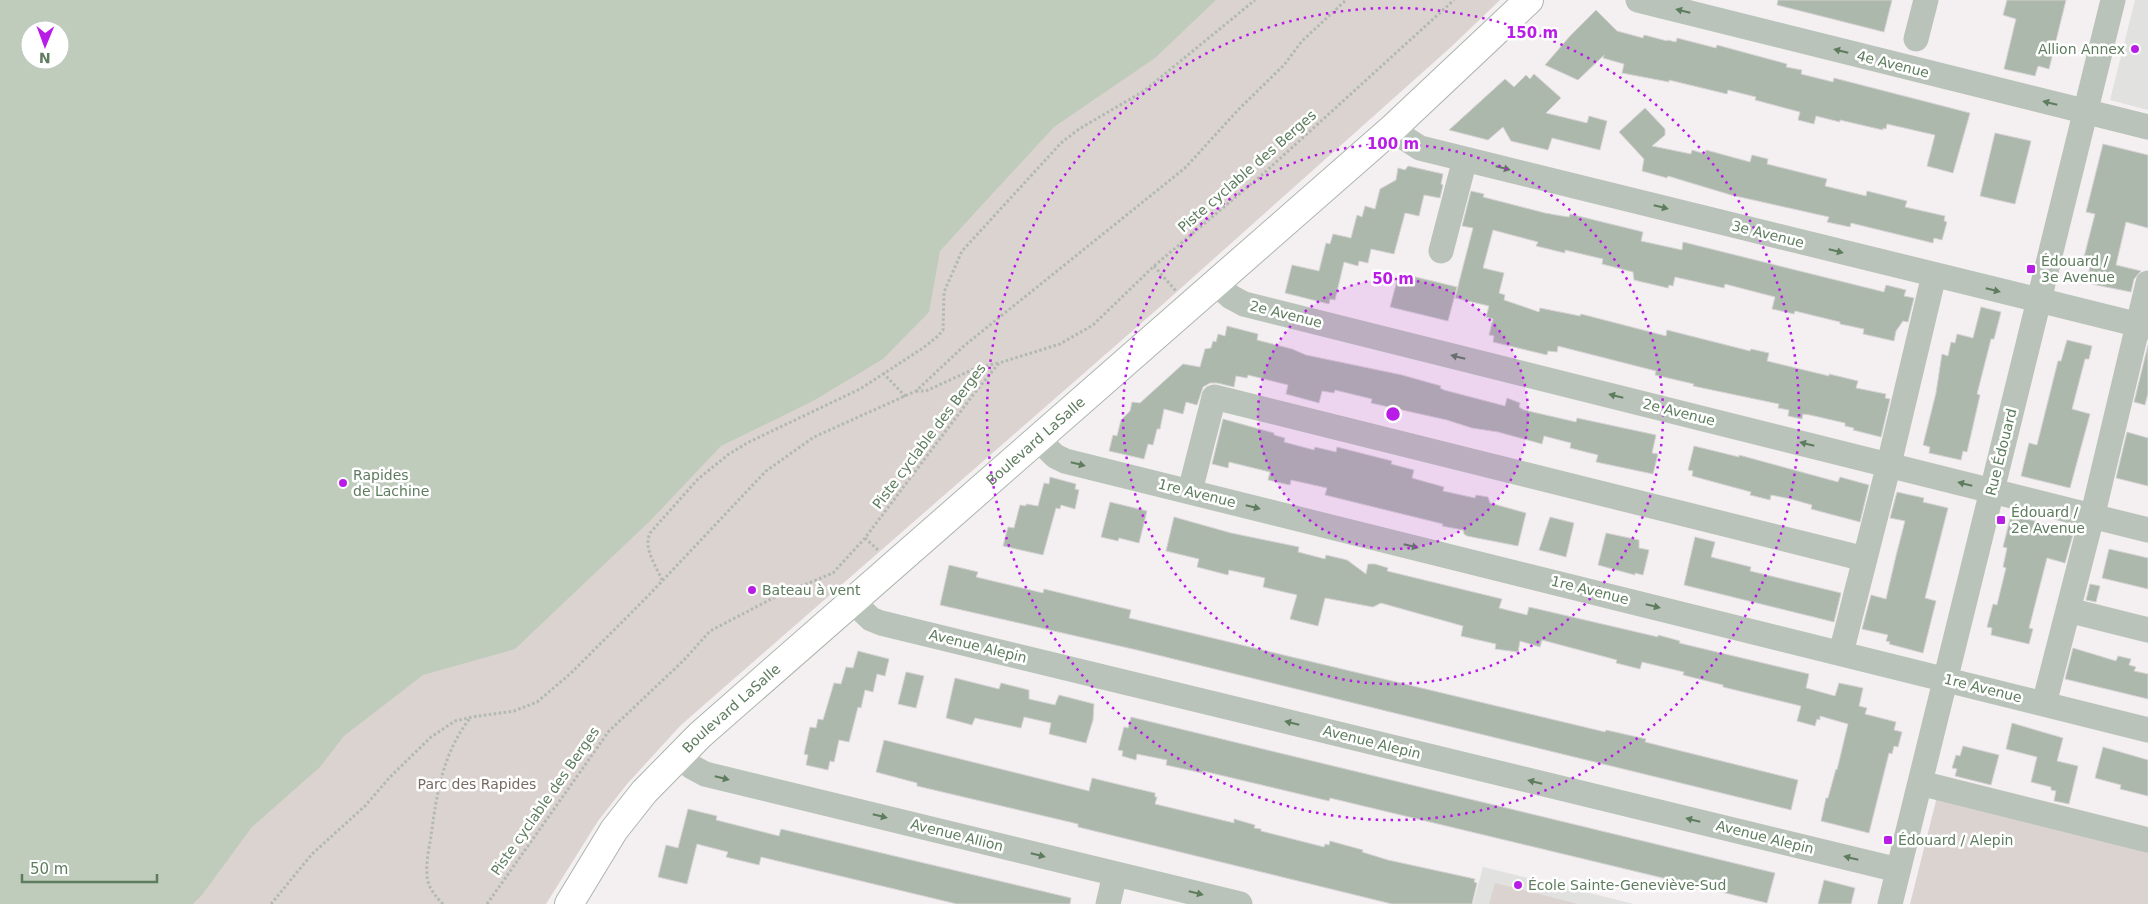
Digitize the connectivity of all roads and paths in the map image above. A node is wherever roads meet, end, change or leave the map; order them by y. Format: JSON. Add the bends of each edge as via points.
{"nodes":[{"id":1,"x":1256,"y":0,"type":"edge"},
{"id":2,"x":1346,"y":0,"type":"edge"},
{"id":3,"x":1454,"y":0,"type":"edge"},
{"id":4,"x":1529,"y":0,"type":"edge"},
{"id":5,"x":1638,"y":0,"type":"edge"},
{"id":6,"x":1926,"y":0,"type":"edge"},
{"id":7,"x":2113,"y":0,"type":"edge"},
{"id":8,"x":1916,"y":39,"type":"dead end"},
{"id":9,"x":2085,"y":112,"type":"junction"},
{"id":10,"x":1394,"y":127,"type":"junction"},
{"id":11,"x":2148,"y":127,"type":"edge"},
{"id":12,"x":1464,"y":159,"type":"junction"},
{"id":13,"x":1440,"y":251,"type":"dead end"},
{"id":14,"x":1154,"y":266,"type":"junction"},
{"id":15,"x":1934,"y":275,"type":"junction"},
{"id":16,"x":2148,"y":283,"type":"edge"},
{"id":17,"x":1216,"y":284,"type":"junction"},
{"id":18,"x":1181,"y":297,"type":"dead end"},
{"id":19,"x":2038,"y":301,"type":"junction"},
{"id":20,"x":2143,"y":326,"type":"edge"},
{"id":21,"x":999,"y":363,"type":"junction"},
{"id":22,"x":883,"y":373,"type":"junction"},
{"id":23,"x":916,"y":391,"type":"junction"},
{"id":24,"x":906,"y":396,"type":"junction"},
{"id":25,"x":1038,"y":439,"type":"junction"},
{"id":26,"x":1889,"y":464,"type":"junction"},
{"id":27,"x":1190,"y":491,"type":"junction"},
{"id":28,"x":1991,"y":491,"type":"junction"},
{"id":29,"x":2092,"y":516,"type":"junction"},
{"id":30,"x":2148,"y":530,"type":"edge"},
{"id":31,"x":1865,"y":559,"type":"junction"},
{"id":32,"x":662,"y":580,"type":"junction"},
{"id":33,"x":852,"y":602,"type":"junction"},
{"id":34,"x":2068,"y":610,"type":"junction"},
{"id":35,"x":2148,"y":630,"type":"edge"},
{"id":36,"x":1841,"y":653,"type":"junction"},
{"id":37,"x":1945,"y":678,"type":"junction"},
{"id":38,"x":2044,"y":704,"type":"junction"},
{"id":39,"x":472,"y":716,"type":"junction"},
{"id":40,"x":2148,"y":730,"type":"edge"},
{"id":41,"x":680,"y":756,"type":"junction"},
{"id":42,"x":1920,"y":783,"type":"junction"},
{"id":43,"x":2148,"y":840,"type":"edge"},
{"id":44,"x":1898,"y":870,"type":"junction"},
{"id":45,"x":1115,"y":874,"type":"junction"},
{"id":46,"x":271,"y":904,"type":"edge"},
{"id":47,"x":443,"y":904,"type":"edge"},
{"id":48,"x":487,"y":904,"type":"edge"},
{"id":49,"x":569,"y":904,"type":"edge"},
{"id":50,"x":1108,"y":904,"type":"edge"},
{"id":51,"x":1240,"y":904,"type":"edge"},
{"id":52,"x":1890,"y":904,"type":"edge"}],
"edges":[{"from":1,"to":22,"type":"path","via":[[1144,91],[1061,143],[962,250],[944,292],[943,330],[923,348]]},
{"from":2,"to":23,"type":"path","via":[[1302,41],[1284,65],[1185,168],[965,345]]},
{"from":3,"to":14,"type":"path","name":"Piste cyclable des Berges","via":[[1264,174]]},
{"from":4,"to":10,"type":"main road","name":"Boulevard LaSalle"},
{"from":9,"to":5,"type":"street","name":"4e Avenue","one_way":true},
{"from":6,"to":8,"type":"street"},
{"from":7,"to":9,"type":"street","name":"Rue Édouard"},
{"from":9,"to":11,"type":"street","name":"4e Avenue"},
{"from":9,"to":19,"type":"street","name":"Rue Édouard"},
{"from":10,"to":12,"type":"street","name":"3e Avenue","via":[[1420,148]]},
{"from":10,"to":17,"type":"main road","name":"Boulevard LaSalle"},
{"from":12,"to":13,"type":"street"},
{"from":12,"to":15,"type":"street","name":"3e Avenue","one_way":true},
{"from":14,"to":18,"type":"path"},
{"from":14,"to":21,"type":"path","name":"Piste cyclable des Berges","via":[[1094,325],[1060,344]]},
{"from":15,"to":19,"type":"street","name":"3e Avenue","one_way":true},
{"from":15,"to":26,"type":"street"},
{"from":16,"to":20,"type":"street"},
{"from":17,"to":25,"type":"main road","name":"Boulevard LaSalle"},
{"from":26,"to":17,"type":"street","name":"2e Avenue","one_way":true,"via":[[1244,304]]},
{"from":19,"to":20,"type":"street","name":"3e Avenue"},
{"from":19,"to":28,"type":"street","name":"Rue Édouard"},
{"from":20,"to":29,"type":"street"},
{"from":21,"to":23,"type":"path","via":[[976,368],[926,390]]},
{"from":21,"to":48,"type":"path","name":"Piste cyclable des Berges","via":[[865,538],[833,573],[777,596],[710,631],[609,731]]},
{"from":22,"to":24,"type":"path"},
{"from":22,"to":32,"type":"path","via":[[860,388],[749,442],[698,478],[647,540]]},
{"from":23,"to":24,"type":"path"},
{"from":24,"to":32,"type":"path","via":[[814,437],[790,452],[743,494]]},
{"from":25,"to":27,"type":"street","name":"1re Avenue","one_way":true,"via":[[1060,459]]},
{"from":25,"to":33,"type":"main road","name":"Boulevard LaSalle"},
{"from":28,"to":26,"type":"street","name":"2e Avenue","one_way":true},
{"from":26,"to":31,"type":"street"},
{"from":27,"to":31,"type":"street","via":[[1214,397]]},
{"from":27,"to":36,"type":"street","name":"1re Avenue","one_way":true},
{"from":28,"to":29,"type":"street","name":"2e Avenue"},
{"from":28,"to":37,"type":"street","name":"Rue Édouard"},
{"from":29,"to":30,"type":"street","name":"2e Avenue"},
{"from":29,"to":34,"type":"street"},
{"from":31,"to":36,"type":"street"},
{"from":32,"to":39,"type":"path","via":[[570,674],[537,702],[514,711]]},
{"from":33,"to":41,"type":"main road","name":"Boulevard LaSalle"},
{"from":44,"to":33,"type":"street","name":"Avenue Alepin","one_way":true,"via":[[880,623],[871,620]]},
{"from":34,"to":35,"type":"street"},
{"from":34,"to":38,"type":"street"},
{"from":36,"to":37,"type":"street","name":"1re Avenue"},
{"from":37,"to":38,"type":"street","name":"1re Avenue"},
{"from":37,"to":42,"type":"street","name":"Rue Édouard"},
{"from":38,"to":40,"type":"street","name":"1re Avenue"},
{"from":39,"to":46,"type":"path","via":[[455,721],[431,738],[365,806],[312,854]]},
{"from":39,"to":47,"type":"path","via":[[461,730],[443,767],[434,814],[426,875],[433,892]]},
{"from":41,"to":45,"type":"street","name":"Avenue Allion","one_way":true,"via":[[705,774]]},
{"from":41,"to":49,"type":"main road","name":"Boulevard LaSalle","via":[[644,792],[614,830]]},
{"from":42,"to":43,"type":"street"},
{"from":42,"to":44,"type":"street","name":"Rue Édouard"},
{"from":44,"to":52,"type":"street","name":"Rue Édouard"},
{"from":45,"to":50,"type":"street"},
{"from":45,"to":51,"type":"street","name":"Avenue Allion","one_way":true}]}
